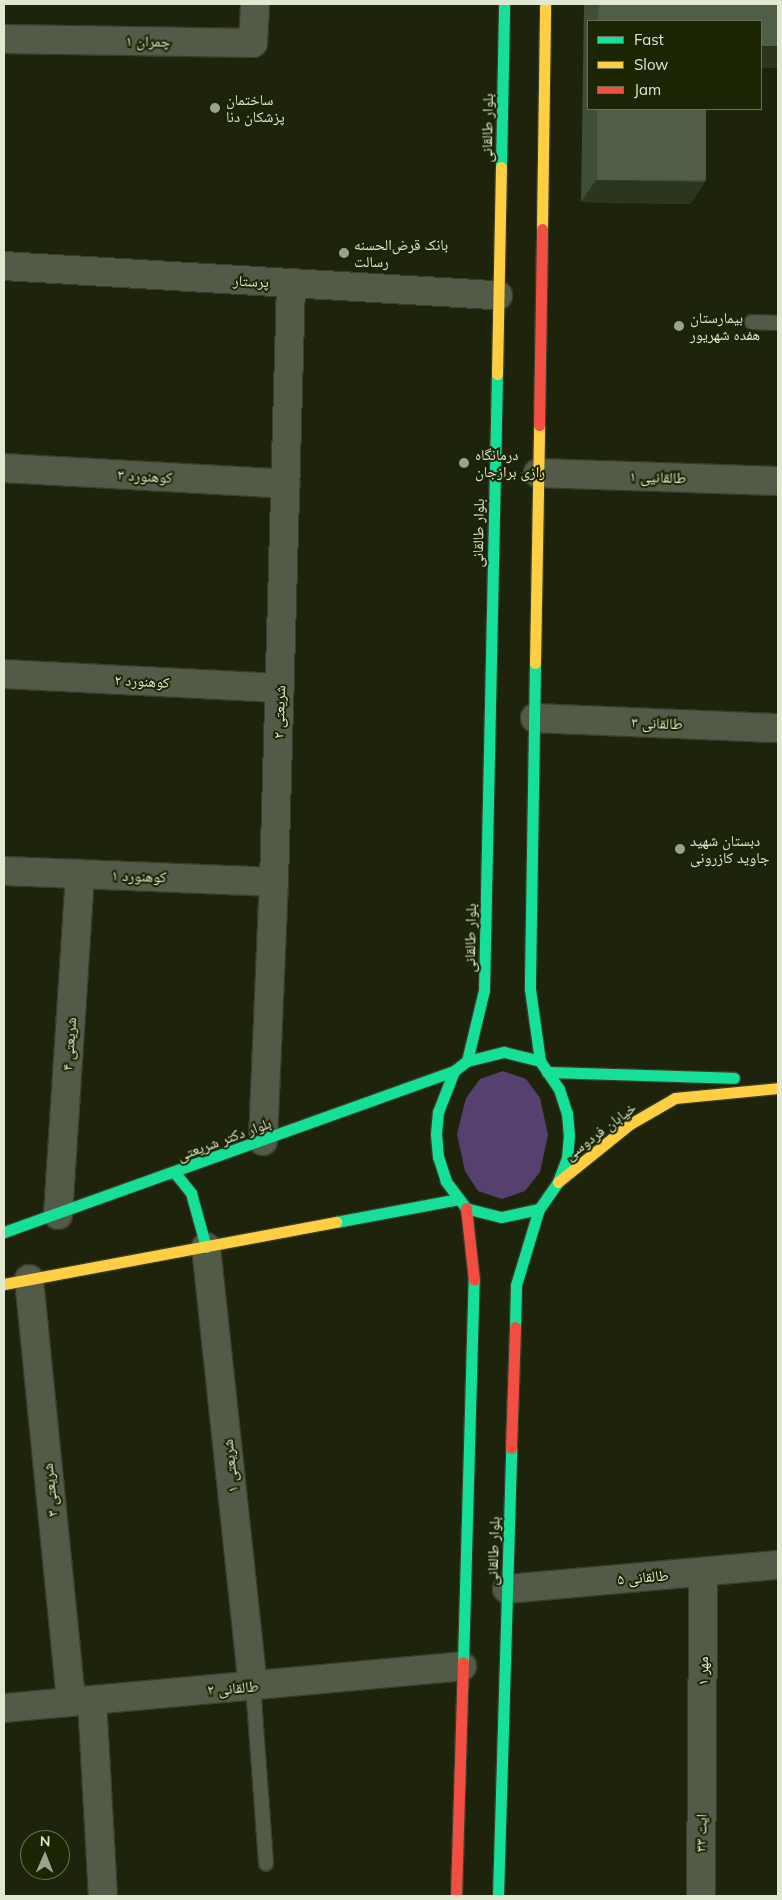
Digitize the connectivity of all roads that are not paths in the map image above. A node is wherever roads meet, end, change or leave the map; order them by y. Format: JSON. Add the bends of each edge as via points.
{"nodes":[{"id":1,"x":255,"y":4,"type":"edge"},
{"id":2,"x":504,"y":4,"type":"edge"},
{"id":3,"x":545,"y":4,"type":"edge"},
{"id":4,"x":4,"y":39,"type":"edge"},
{"id":5,"x":4,"y":266,"type":"edge"},
{"id":6,"x":292,"y":283,"type":"junction"},
{"id":7,"x":498,"y":296,"type":"junction"},
{"id":8,"x":752,"y":322,"type":"dead end"},
{"id":9,"x":778,"y":323,"type":"edge"},
{"id":10,"x":4,"y":468,"type":"edge"},
{"id":11,"x":538,"y":473,"type":"junction"},
{"id":12,"x":778,"y":481,"type":"edge"},
{"id":13,"x":286,"y":484,"type":"junction"},
{"id":14,"x":4,"y":674,"type":"edge"},
{"id":15,"x":280,"y":688,"type":"junction"},
{"id":16,"x":535,"y":718,"type":"junction"},
{"id":17,"x":778,"y":728,"type":"edge"},
{"id":18,"x":4,"y":871,"type":"edge"},
{"id":19,"x":80,"y":874,"type":"junction"},
{"id":20,"x":274,"y":882,"type":"junction"},
{"id":21,"x":467,"y":1060,"type":"junction"},
{"id":22,"x":540,"y":1061,"type":"junction"},
{"id":23,"x":454,"y":1071,"type":"junction"},
{"id":24,"x":547,"y":1072,"type":"junction"},
{"id":25,"x":778,"y":1080,"type":"edge"},
{"id":26,"x":778,"y":1088,"type":"edge"},
{"id":27,"x":262,"y":1141,"type":"junction"},
{"id":28,"x":175,"y":1173,"type":"junction"},
{"id":29,"x":558,"y":1182,"type":"junction"},
{"id":30,"x":462,"y":1204,"type":"junction"},
{"id":31,"x":538,"y":1209,"type":"junction"},
{"id":32,"x":58,"y":1215,"type":"junction"},
{"id":33,"x":4,"y":1232,"type":"edge"},
{"id":34,"x":206,"y":1247,"type":"junction"},
{"id":35,"x":16,"y":1281,"type":"edge"},
{"id":36,"x":778,"y":1565,"type":"edge"},
{"id":37,"x":703,"y":1572,"type":"junction"},
{"id":38,"x":507,"y":1589,"type":"junction"},
{"id":39,"x":462,"y":1666,"type":"junction"},
{"id":40,"x":254,"y":1686,"type":"junction"},
{"id":41,"x":82,"y":1701,"type":"junction"},
{"id":42,"x":4,"y":1708,"type":"edge"},
{"id":43,"x":702,"y":1769,"type":"joint"},
{"id":44,"x":266,"y":1864,"type":"dead end"},
{"id":45,"x":103,"y":1896,"type":"edge"},
{"id":46,"x":456,"y":1896,"type":"edge"},
{"id":47,"x":498,"y":1896,"type":"edge"},
{"id":48,"x":701,"y":1896,"type":"edge"}],
"edges":[{"from":1,"to":4,"type":"street","name":"چمران ۱","via":[[253,44]]},
{"from":2,"to":7,"type":"main road","name":"بلوار طالقانی"},
{"from":3,"to":11,"type":"main road"},
{"from":5,"to":6,"type":"street","name":"پرستار"},
{"from":6,"to":7,"type":"street","name":"پرستار"},
{"from":6,"to":13,"type":"street","name":"شریعتی ۲"},
{"from":7,"to":21,"type":"main road","name":"بلوار طالقانی","via":[[484,990]]},
{"from":8,"to":9,"type":"lane"},
{"from":10,"to":13,"type":"street","name":"کوهنورد ۳"},
{"from":11,"to":12,"type":"street","name":"طالقانیی ۱"},
{"from":11,"to":16,"type":"main road"},
{"from":13,"to":15,"type":"street","name":"شریعتی ۲"},
{"from":14,"to":15,"type":"street","name":"کوهنورد ۲"},
{"from":15,"to":20,"type":"street","name":"شریعتی ۲"},
{"from":16,"to":17,"type":"street","name":"طالقانی ۳"},
{"from":16,"to":22,"type":"main road","via":[[530,989]]},
{"from":18,"to":19,"type":"street","name":"کوهنورد ۱"},
{"from":19,"to":20,"type":"street","name":"کوهنورد ۱"},
{"from":19,"to":32,"type":"street","name":"شریعتی ۴"},
{"from":20,"to":27,"type":"street","name":"شریعتی ۲"},
{"from":21,"to":22,"type":"main road","via":[[504,1052]]},
{"from":21,"to":23,"type":"main road"},
{"from":22,"to":24,"type":"main road"},
{"from":23,"to":27,"type":"main road","name":"بلوار دکتر شریعتی"},
{"from":23,"to":30,"type":"main road","via":[[438,1112],[436,1134],[438,1156],[446,1181]]},
{"from":24,"to":25,"type":"main road"},
{"from":24,"to":29,"type":"main road","via":[[559,1089],[568,1121],[566,1158]]},
{"from":26,"to":29,"type":"main road","name":"خیابان فردوسی","via":[[675,1098],[630,1124]]},
{"from":27,"to":28,"type":"main road","name":"بلوار دکتر شریعتی"},
{"from":28,"to":32,"type":"main road","name":"بلوار دکتر شریعتی"},
{"from":28,"to":34,"type":"main road","via":[[191,1193]]},
{"from":29,"to":31,"type":"main road"},
{"from":30,"to":31,"type":"main road","via":[[501,1217]]},
{"from":30,"to":34,"type":"main road"},
{"from":30,"to":39,"type":"main road","name":"بلوار طالقانی","via":[[474,1284]]},
{"from":31,"to":38,"type":"main road","name":"بلوار طالقانی","via":[[516,1285]]},
{"from":32,"to":33,"type":"main road","name":"بلوار دکتر شریعتی"},
{"from":34,"to":35,"type":"main road"},
{"from":34,"to":40,"type":"street","name":"شریعتی ۱"},
{"from":35,"to":41,"type":"street","name":"شریعتی ۳"},
{"from":36,"to":37,"type":"street","name":"طالقانی ۵"},
{"from":37,"to":38,"type":"street","name":"طالقانی ۵"},
{"from":37,"to":43,"type":"street","name":"مهر ۱"},
{"from":38,"to":47,"type":"main road","name":"بلوار طالقانی"},
{"from":39,"to":40,"type":"street","name":"طالقانی ۲"},
{"from":39,"to":46,"type":"main road","name":"بلوار طالقانی"},
{"from":40,"to":41,"type":"street","name":"طالقانی ۲"},
{"from":40,"to":44,"type":"lane"},
{"from":41,"to":42,"type":"street","name":"طالقانی ۲"},
{"from":41,"to":45,"type":"street","name":"شریعتی ۳"},
{"from":43,"to":48,"type":"street","name":"ایت ۳۳"}]}
